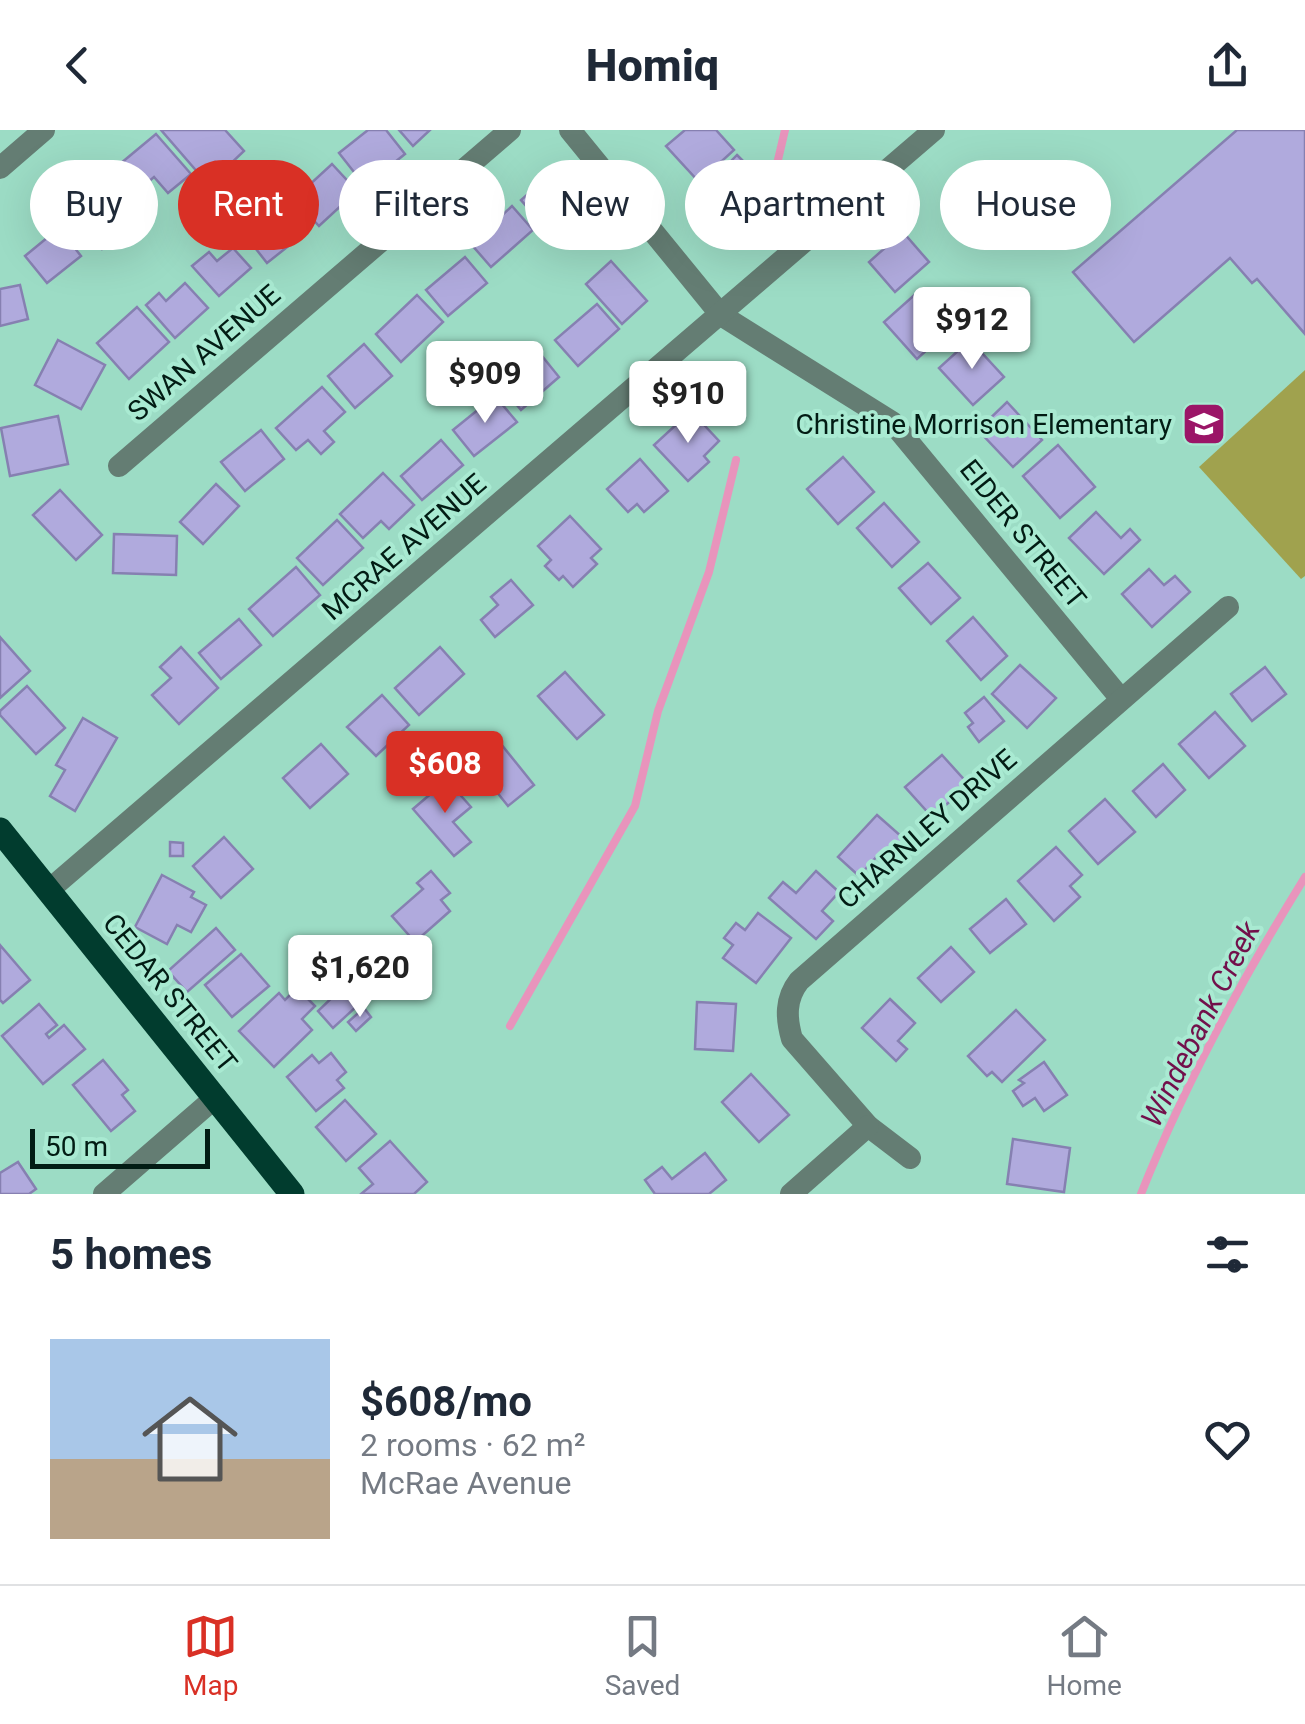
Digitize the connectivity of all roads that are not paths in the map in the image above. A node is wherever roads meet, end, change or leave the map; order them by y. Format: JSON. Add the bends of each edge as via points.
{"nodes":[{"id":1,"x":44,"y":130,"type":"edge"},
{"id":2,"x":510,"y":130,"type":"edge"},
{"id":3,"x":570,"y":130,"type":"edge"},
{"id":4,"x":934,"y":130,"type":"edge"},
{"id":5,"x":0,"y":168,"type":"edge"},
{"id":6,"x":721,"y":315,"type":"junction"},
{"id":7,"x":119,"y":466,"type":"dead end"},
{"id":8,"x":1228,"y":607,"type":"dead end"},
{"id":9,"x":1121,"y":699,"type":"junction"},
{"id":10,"x":0,"y":830,"type":"edge"},
{"id":11,"x":48,"y":890,"type":"junction"},
{"id":12,"x":216,"y":1097,"type":"junction"},
{"id":13,"x":868,"y":1126,"type":"junction"},
{"id":14,"x":910,"y":1158,"type":"dead end"},
{"id":15,"x":104,"y":1194,"type":"edge"},
{"id":16,"x":292,"y":1194,"type":"edge"},
{"id":17,"x":791,"y":1194,"type":"edge"}],
"edges":[{"from":1,"to":5,"type":"street"},
{"from":2,"to":7,"type":"street","name":"SWAN AVENUE"},
{"from":3,"to":6,"type":"street","name":"EIDER STREET"},
{"from":4,"to":6,"type":"street","name":"MCRAE AVENUE"},
{"from":6,"to":9,"type":"street","name":"EIDER STREET","via":[[892,422]]},
{"from":6,"to":11,"type":"street","name":"MCRAE AVENUE"},
{"from":8,"to":9,"type":"street","name":"CHARNLEY DRIVE"},
{"from":9,"to":13,"type":"street","name":"CHARNLEY DRIVE","via":[[790,992],[792,1039]]},
{"from":10,"to":11,"type":"main road","name":"CEDAR STREET"},
{"from":11,"to":12,"type":"main road","name":"CEDAR STREET"},
{"from":12,"to":15,"type":"street"},
{"from":12,"to":16,"type":"main road","name":"CEDAR STREET"},
{"from":13,"to":14,"type":"street","name":"CHARNLEY DRIVE"},
{"from":13,"to":17,"type":"street"}]}
